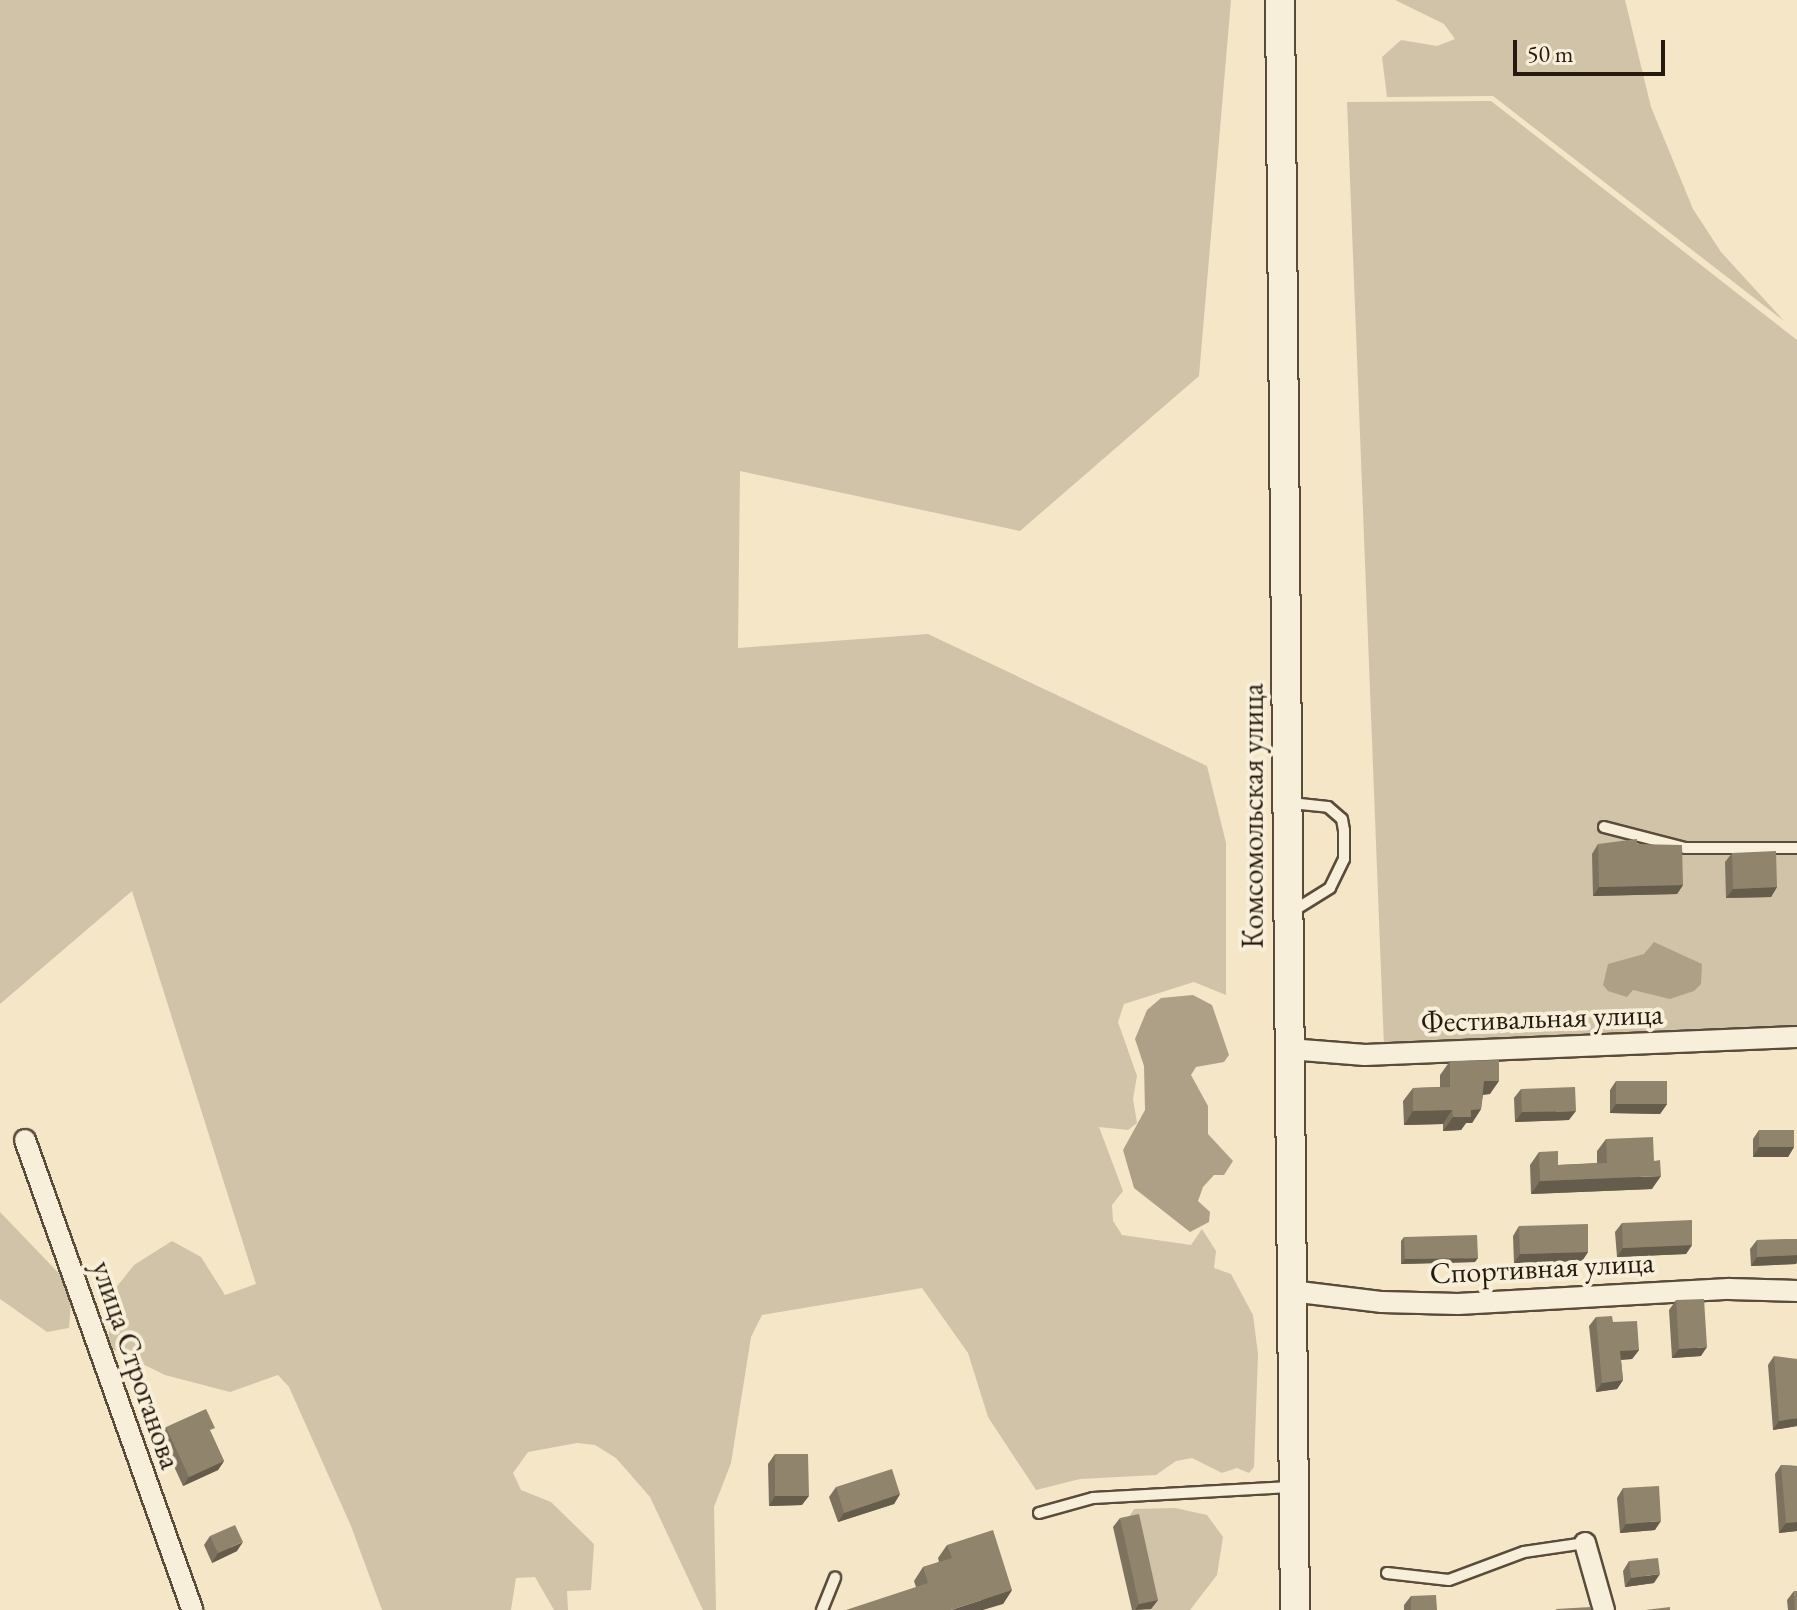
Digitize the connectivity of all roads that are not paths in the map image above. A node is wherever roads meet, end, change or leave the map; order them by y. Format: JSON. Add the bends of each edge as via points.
{"nodes":[{"id":1,"x":1280,"y":11,"type":"edge"},
{"id":2,"x":1287,"y":802,"type":"junction"},
{"id":3,"x":1604,"y":827,"type":"dead end"},
{"id":4,"x":1797,"y":848,"type":"edge"},
{"id":5,"x":1288,"y":913,"type":"junction"},
{"id":6,"x":1797,"y":1037,"type":"edge"},
{"id":7,"x":1289,"y":1049,"type":"junction"},
{"id":8,"x":25,"y":1140,"type":"dead end"},
{"id":9,"x":1291,"y":1291,"type":"junction"},
{"id":10,"x":1797,"y":1291,"type":"edge"},
{"id":11,"x":1293,"y":1487,"type":"junction"},
{"id":12,"x":1039,"y":1513,"type":"dead end"},
{"id":13,"x":1585,"y":1543,"type":"joint"},
{"id":14,"x":1387,"y":1573,"type":"dead end"},
{"id":15,"x":835,"y":1577,"type":"dead end"},
{"id":16,"x":192,"y":1610,"type":"edge"},
{"id":17,"x":822,"y":1610,"type":"edge"},
{"id":18,"x":1295,"y":1610,"type":"edge"},
{"id":19,"x":1604,"y":1610,"type":"edge"}],
"edges":[{"from":1,"to":2,"type":"main road","name":"Комсомольская улица"},
{"from":2,"to":5,"type":"main road","name":"Комсомольская улица"},
{"from":2,"to":5,"type":"lane","via":[[1328,807],[1342,819],[1344,830],[1344,859],[1330,888]]},
{"from":3,"to":4,"type":"lane","via":[[1685,848]]},
{"from":5,"to":7,"type":"main road","name":"Комсомольская улица"},
{"from":6,"to":7,"type":"street","name":"Фестивальная улица","via":[[1365,1055]]},
{"from":7,"to":9,"type":"main road","name":"Комсомольская улица"},
{"from":8,"to":16,"type":"street","name":"улица Строганова"},
{"from":9,"to":10,"type":"street","name":"Спортивная улица","via":[[1458,1304],[1729,1289]]},
{"from":9,"to":11,"type":"main road","name":"Комсомольская улица"},
{"from":11,"to":12,"type":"lane","via":[[1093,1498]]},
{"from":11,"to":18,"type":"main road","name":"Комсомольская улица"},
{"from":13,"to":14,"type":"lane","via":[[1524,1552],[1449,1580]]},
{"from":13,"to":19,"type":"street"},
{"from":15,"to":17,"type":"lane"}]}
